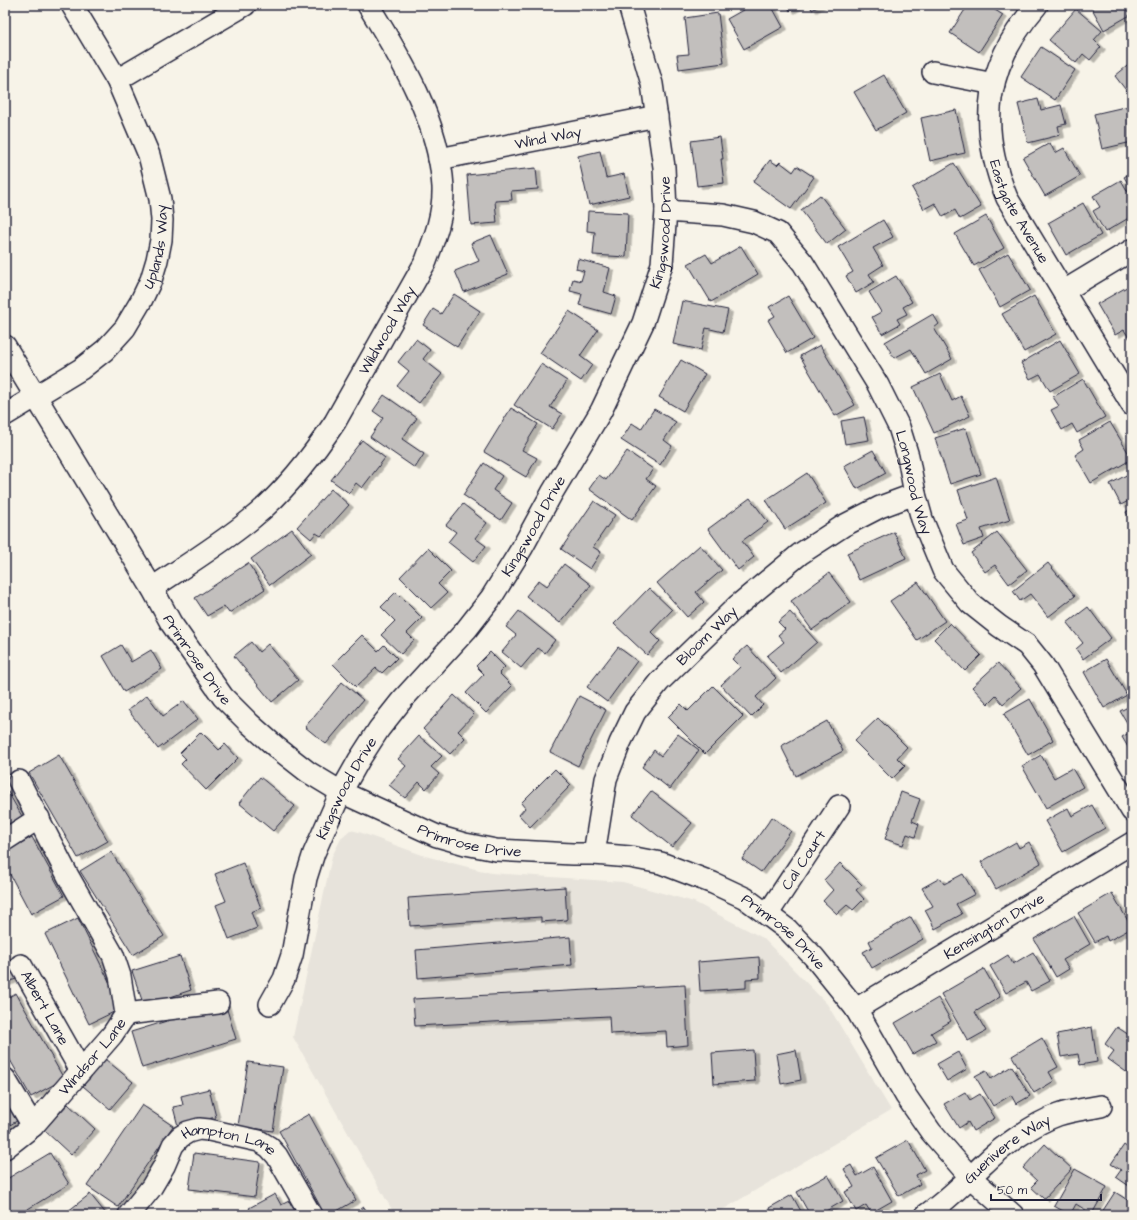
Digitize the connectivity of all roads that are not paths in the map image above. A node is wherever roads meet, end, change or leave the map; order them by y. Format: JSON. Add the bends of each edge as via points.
{"nodes":[{"id":1,"x":72,"y":5,"type":"edge"},
{"id":2,"x":245,"y":5,"type":"edge"},
{"id":3,"x":368,"y":5,"type":"edge"},
{"id":4,"x":1037,"y":5,"type":"edge"},
{"id":5,"x":632,"y":6,"type":"edge"},
{"id":6,"x":933,"y":72,"type":"dead end"},
{"id":7,"x":117,"y":80,"type":"junction"},
{"id":8,"x":994,"y":84,"type":"junction"},
{"id":9,"x":657,"y":116,"type":"junction"},
{"id":10,"x":439,"y":159,"type":"junction"},
{"id":11,"x":666,"y":211,"type":"junction"},
{"id":12,"x":1132,"y":250,"type":"edge"},
{"id":13,"x":1064,"y":291,"type":"junction"},
{"id":14,"x":5,"y":346,"type":"edge"},
{"id":15,"x":35,"y":397,"type":"junction"},
{"id":16,"x":1132,"y":405,"type":"edge"},
{"id":17,"x":5,"y":415,"type":"edge"},
{"id":18,"x":915,"y":494,"type":"junction"},
{"id":19,"x":152,"y":588,"type":"junction"},
{"id":20,"x":19,"y":781,"type":"dead end"},
{"id":21,"x":341,"y":792,"type":"junction"},
{"id":22,"x":839,"y":806,"type":"dead end"},
{"id":23,"x":1132,"y":811,"type":"edge"},
{"id":24,"x":39,"y":818,"type":"junction"},
{"id":25,"x":5,"y":840,"type":"edge"},
{"id":26,"x":1132,"y":843,"type":"edge"},
{"id":27,"x":594,"y":854,"type":"junction"},
{"id":28,"x":767,"y":915,"type":"junction"},
{"id":29,"x":21,"y":965,"type":"dead end"},
{"id":30,"x":218,"y":1003,"type":"dead end"},
{"id":31,"x":270,"y":1004,"type":"dead end"},
{"id":32,"x":856,"y":1009,"type":"junction"},
{"id":33,"x":126,"y":1014,"type":"junction"},
{"id":34,"x":81,"y":1071,"type":"junction"},
{"id":35,"x":5,"y":1079,"type":"edge"},
{"id":36,"x":1101,"y":1106,"type":"dead end"},
{"id":37,"x":34,"y":1126,"type":"junction"},
{"id":38,"x":5,"y":1148,"type":"edge"},
{"id":39,"x":971,"y":1178,"type":"junction"},
{"id":40,"x":129,"y":1215,"type":"edge"},
{"id":41,"x":311,"y":1215,"type":"edge"},
{"id":42,"x":926,"y":1215,"type":"edge"},
{"id":43,"x":1013,"y":1215,"type":"edge"}],
"edges":[{"from":1,"to":7,"type":"street","name":"Uplands Way"},
{"from":2,"to":7,"type":"street"},
{"from":3,"to":10,"type":"street","name":"Wildwood Way","via":[[410,78],[430,124]]},
{"from":4,"to":8,"type":"street","name":"Eastgate Avenue","via":[[1010,40]]},
{"from":5,"to":9,"type":"street","name":"Kingswood Drive","via":[[652,84]]},
{"from":6,"to":8,"type":"street"},
{"from":7,"to":15,"type":"street","name":"Uplands Way","via":[[149,155],[160,199],[162,220],[157,260],[151,280],[125,328],[116,339],[93,360]]},
{"from":8,"to":13,"type":"street","name":"Eastgate Avenue","via":[[990,130],[992,154],[998,176],[1008,198]]},
{"from":9,"to":10,"type":"street","name":"Wind Way"},
{"from":9,"to":11,"type":"street","name":"Kingswood Drive","via":[[664,166]]},
{"from":10,"to":19,"type":"street","name":"Wildwood Way","via":[[443,188],[441,208],[437,232],[426,261],[319,446],[292,480],[250,520]]},
{"from":11,"to":18,"type":"street","name":"Longwood Way","via":[[723,215],[754,222],[778,233],[804,263],[878,384],[899,427],[908,456]]},
{"from":11,"to":21,"type":"street","name":"Kingswood Drive","via":[[662,264],[643,323],[601,411],[490,598],[466,630],[379,729]]},
{"from":12,"to":13,"type":"street"},
{"from":13,"to":16,"type":"street","name":"Eastgate Avenue"},
{"from":14,"to":15,"type":"street","name":"Primrose Drive"},
{"from":15,"to":17,"type":"street","name":"Uplands Way"},
{"from":15,"to":19,"type":"street","name":"Primrose Drive"},
{"from":18,"to":23,"type":"street","name":"Longwood Way","via":[[943,570],[970,603],[1027,645],[1043,665]]},
{"from":18,"to":27,"type":"street","name":"Bloom Way","via":[[880,507],[843,526],[800,554],[737,606],[659,682],[635,712],[606,779]]},
{"from":19,"to":21,"type":"street","name":"Primrose Drive","via":[[172,623],[223,697],[276,747],[308,772]]},
{"from":20,"to":24,"type":"street","name":"Windsor Lane"},
{"from":21,"to":27,"type":"street","name":"Primrose Drive","via":[[437,836],[466,844],[496,850]]},
{"from":21,"to":31,"type":"street","name":"Kingswood Drive","via":[[314,853],[306,878],[292,954],[284,979]]},
{"from":22,"to":28,"type":"street","name":"Cal Court"},
{"from":24,"to":25,"type":"street"},
{"from":24,"to":33,"type":"street","name":"Windsor Lane","via":[[68,876],[113,955],[120,976]]},
{"from":26,"to":32,"type":"street","name":"Kensington Drive"},
{"from":27,"to":28,"type":"street","name":"Primrose Drive","via":[[630,857],[661,864],[745,898]]},
{"from":28,"to":32,"type":"street","name":"Primrose Drive","via":[[788,930],[814,957]]},
{"from":29,"to":34,"type":"street","name":"Albert Lane"},
{"from":30,"to":33,"type":"street"},
{"from":32,"to":39,"type":"street","name":"Primrose Drive","via":[[906,1096],[931,1132]]},
{"from":33,"to":34,"type":"street","name":"Windsor Lane","via":[[112,1036]]},
{"from":34,"to":37,"type":"street","name":"Windsor Lane"},
{"from":35,"to":37,"type":"street"},
{"from":36,"to":39,"type":"street","name":"Guenivere Way","via":[[1070,1111],[1048,1119],[1002,1148]]},
{"from":37,"to":38,"type":"street","name":"Windsor Lane"},
{"from":39,"to":42,"type":"street","name":"Guenivere Way"},
{"from":39,"to":43,"type":"street","name":"Primrose Drive"},
{"from":40,"to":41,"type":"street","name":"Hampton Lane","via":[[151,1188],[173,1145],[188,1132],[199,1129],[259,1141],[269,1147],[277,1156]]}]}
